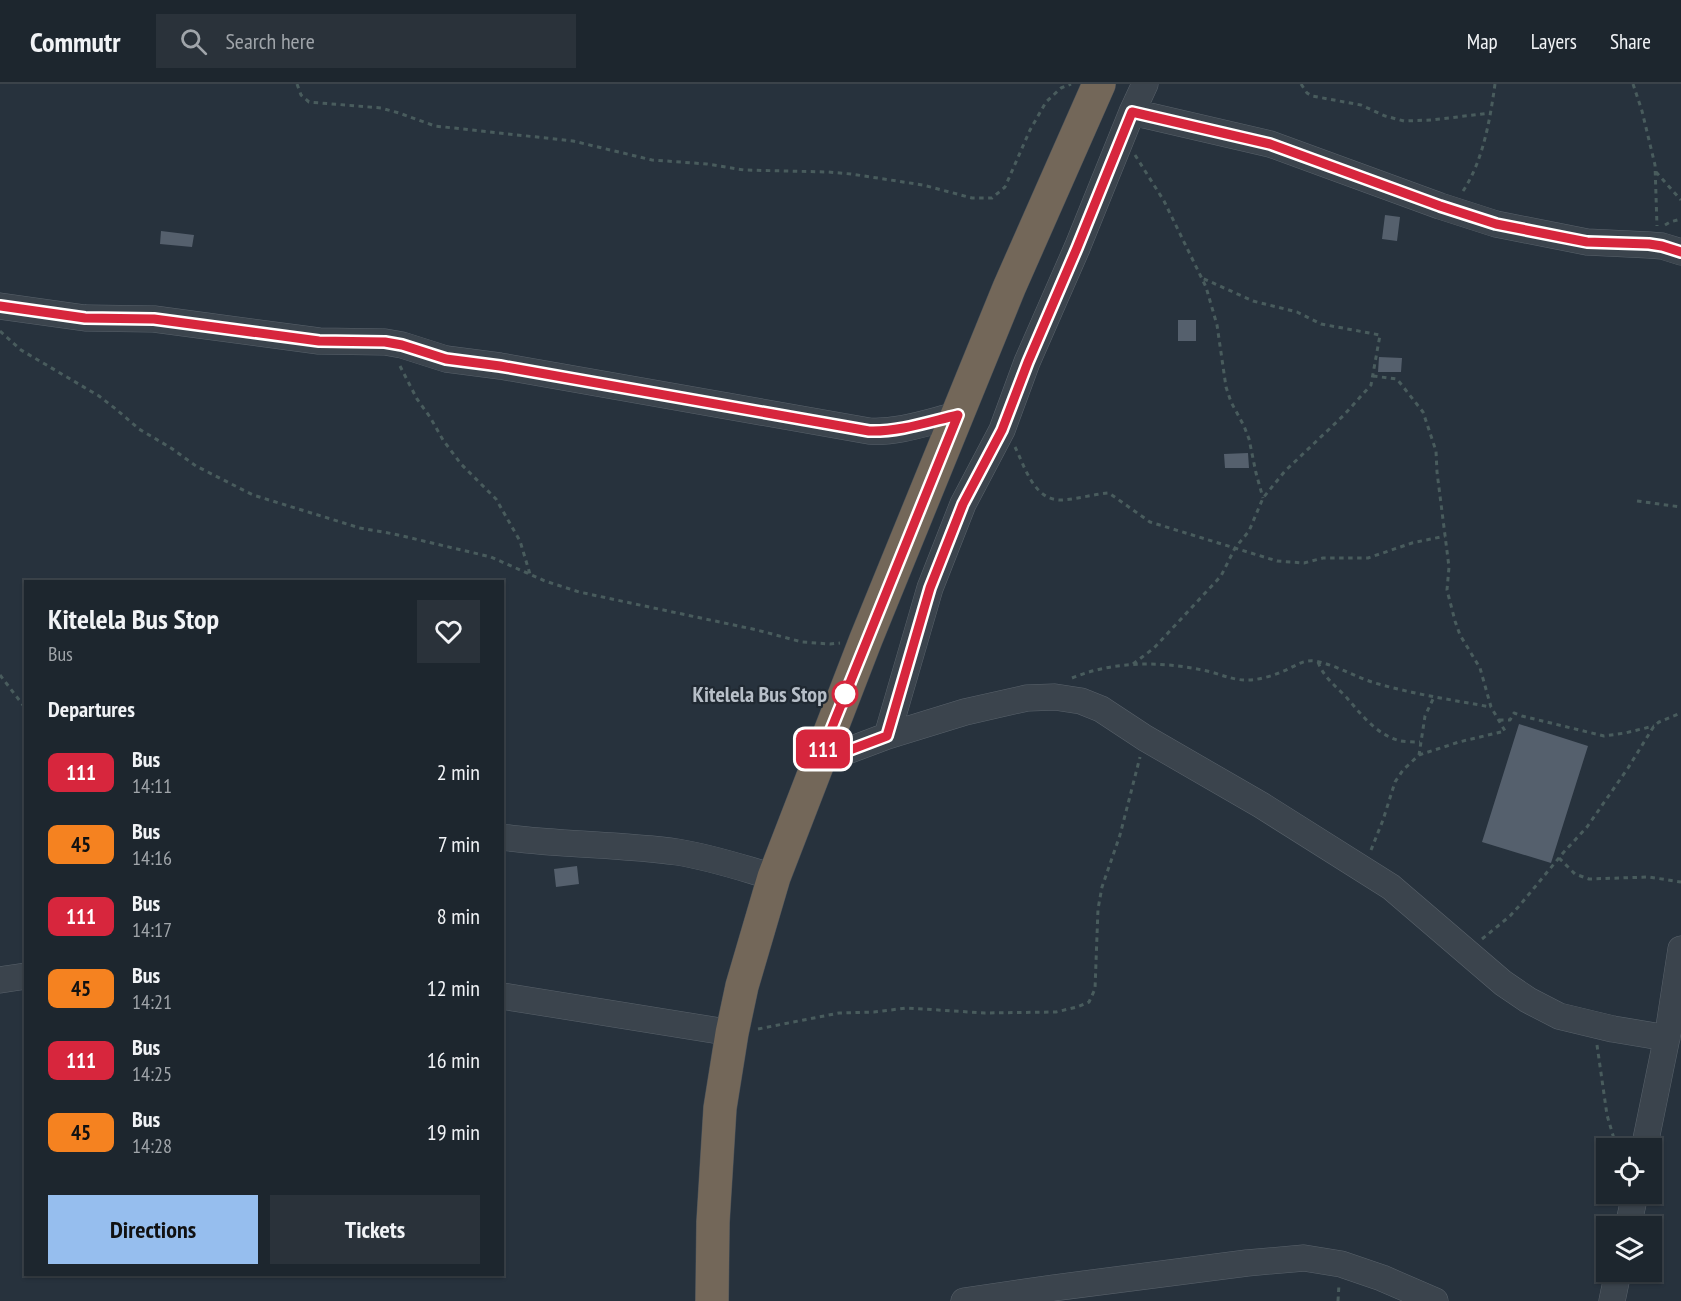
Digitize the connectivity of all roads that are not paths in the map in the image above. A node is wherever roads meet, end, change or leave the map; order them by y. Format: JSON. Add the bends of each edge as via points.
{"nodes":[{"id":1,"x":1099,"y":84,"type":"edge"},
{"id":2,"x":1145,"y":84,"type":"edge"},
{"id":3,"x":1132,"y":112,"type":"junction"},
{"id":4,"x":1681,"y":252,"type":"edge"},
{"id":5,"x":0,"y":306,"type":"edge"},
{"id":6,"x":958,"y":415,"type":"junction"},
{"id":7,"x":887,"y":736,"type":"junction"},
{"id":8,"x":818,"y":762,"type":"junction"},
{"id":9,"x":504,"y":837,"type":"edge"},
{"id":10,"x":774,"y":877,"type":"junction"},
{"id":11,"x":1681,"y":949,"type":"edge"},
{"id":12,"x":24,"y":976,"type":"edge"},
{"id":13,"x":0,"y":980,"type":"edge"},
{"id":14,"x":504,"y":996,"type":"edge"},
{"id":15,"x":732,"y":1033,"type":"junction"},
{"id":16,"x":1667,"y":1038,"type":"junction"},
{"id":17,"x":1646,"y":1138,"type":"edge"},
{"id":18,"x":1616,"y":1282,"type":"edge"},
{"id":19,"x":712,"y":1301,"type":"edge"},
{"id":20,"x":964,"y":1301,"type":"edge"},
{"id":21,"x":1435,"y":1301,"type":"edge"},
{"id":22,"x":1612,"y":1301,"type":"edge"}],
"edges":[{"from":1,"to":6,"type":"highway"},
{"from":2,"to":3,"type":"street"},
{"from":3,"to":4,"type":"street","via":[[1270,144],[1496,224],[1587,242],[1649,244]]},
{"from":3,"to":7,"type":"street","via":[[1004,424],[963,504],[930,588]]},
{"from":5,"to":6,"type":"street","via":[[85,318],[162,320],[319,341],[385,342],[446,359],[869,431],[899,430]]},
{"from":6,"to":8,"type":"highway"},
{"from":7,"to":8,"type":"street"},
{"from":7,"to":16,"type":"street","via":[[1027,698],[1082,701],[1261,805],[1391,887],[1528,1000],[1558,1016]]},
{"from":8,"to":10,"type":"highway"},
{"from":9,"to":10,"type":"street","via":[[678,852]]},
{"from":10,"to":15,"type":"highway"},
{"from":11,"to":16,"type":"street"},
{"from":12,"to":13,"type":"street"},
{"from":14,"to":15,"type":"street"},
{"from":15,"to":19,"type":"highway","via":[[720,1108],[712,1222]]},
{"from":16,"to":17,"type":"street"},
{"from":18,"to":22,"type":"street"},
{"from":20,"to":21,"type":"street","via":[[1304,1258],[1341,1264]]}]}
